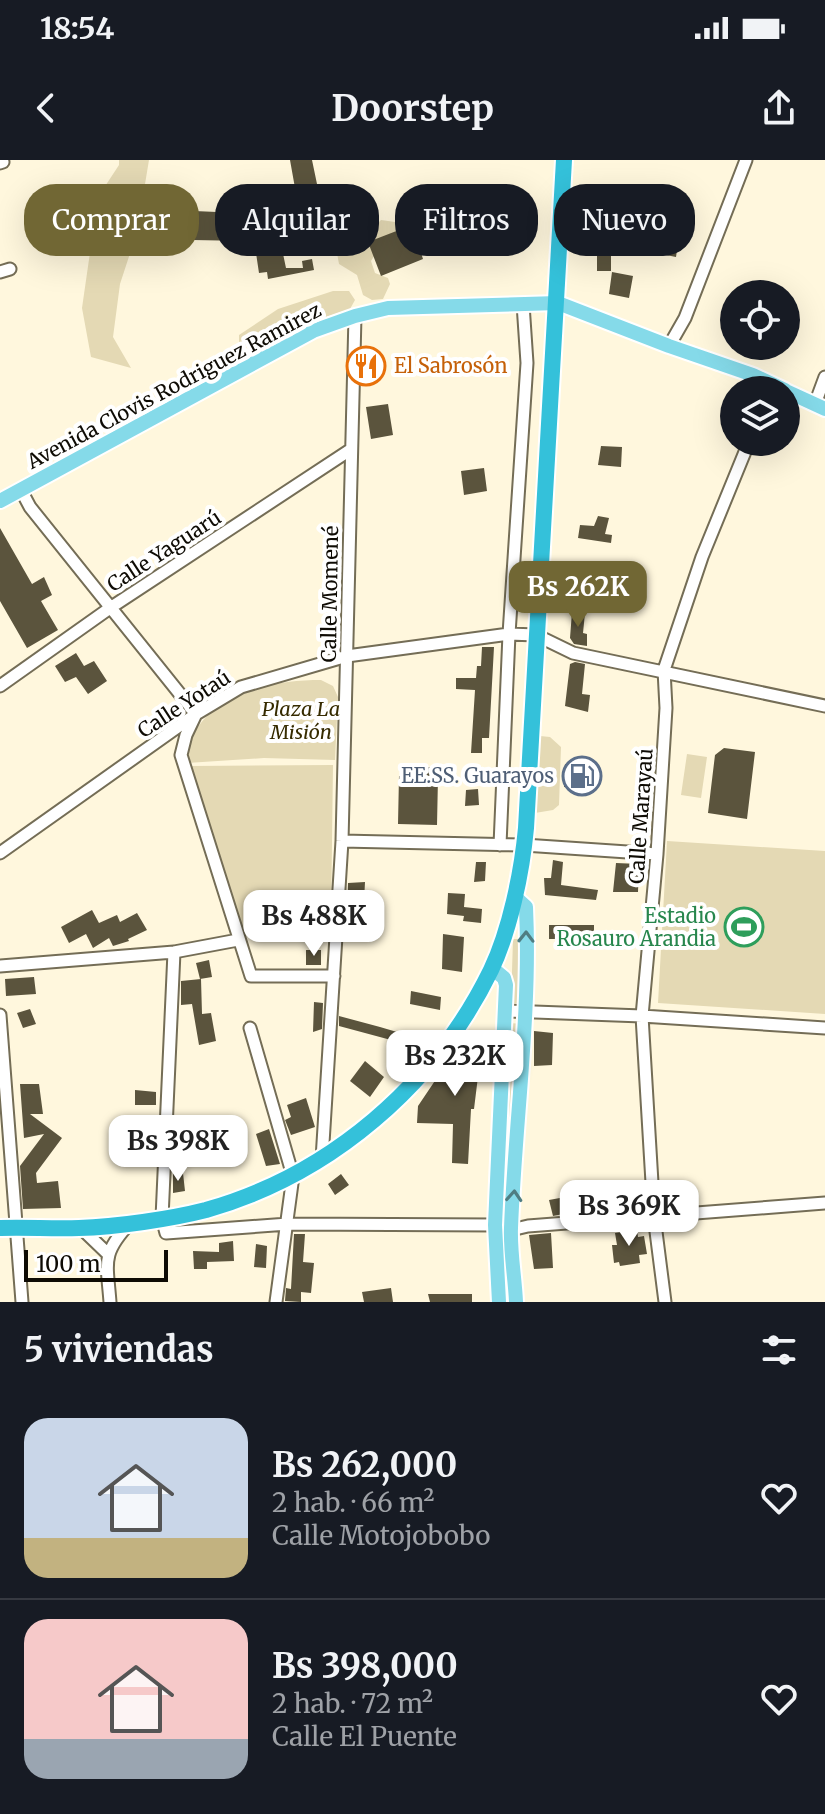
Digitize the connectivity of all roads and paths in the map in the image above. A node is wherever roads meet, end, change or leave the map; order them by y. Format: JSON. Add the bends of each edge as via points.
{"nodes":[{"id":1,"x":564,"y":160,"type":"edge"},
{"id":2,"x":746,"y":160,"type":"edge"},
{"id":3,"x":558,"y":303,"type":"junction"},
{"id":4,"x":523,"y":304,"type":"junction"},
{"id":5,"x":355,"y":316,"type":"junction"},
{"id":6,"x":669,"y":346,"type":"junction"},
{"id":7,"x":739,"y":376,"type":"edge"},
{"id":8,"x":825,"y":377,"type":"edge"},
{"id":9,"x":800,"y":397,"type":"edge"},
{"id":10,"x":820,"y":407,"type":"edge"},
{"id":11,"x":350,"y":450,"type":"junction"},
{"id":12,"x":743,"y":456,"type":"edge"},
{"id":13,"x":21,"y":490,"type":"junction"},
{"id":14,"x":0,"y":501,"type":"edge"},
{"id":15,"x":110,"y":608,"type":"junction"},
{"id":16,"x":509,"y":634,"type":"junction"},
{"id":17,"x":536,"y":635,"type":"junction"},
{"id":18,"x":347,"y":656,"type":"junction"},
{"id":19,"x":664,"y":670,"type":"junction"},
{"id":20,"x":0,"y":686,"type":"edge"},
{"id":21,"x":825,"y":706,"type":"edge"},
{"id":22,"x":196,"y":714,"type":"junction"},
{"id":23,"x":342,"y":841,"type":"junction"},
{"id":24,"x":500,"y":845,"type":"junction"},
{"id":25,"x":524,"y":845,"type":"junction"},
{"id":26,"x":0,"y":853,"type":"edge"},
{"id":27,"x":657,"y":854,"type":"junction"},
{"id":28,"x":515,"y":897,"type":"junction"},
{"id":29,"x":238,"y":940,"type":"junction"},
{"id":30,"x":174,"y":952,"type":"junction"},
{"id":31,"x":0,"y":966,"type":"edge"},
{"id":32,"x":492,"y":968,"type":"junction"},
{"id":33,"x":334,"y":976,"type":"junction"},
{"id":34,"x":505,"y":1011,"type":"junction"},
{"id":35,"x":525,"y":1012,"type":"junction"},
{"id":36,"x":0,"y":1015,"type":"edge"},
{"id":37,"x":642,"y":1016,"type":"junction"},
{"id":38,"x":250,"y":1028,"type":"dead end"},
{"id":39,"x":825,"y":1028,"type":"edge"},
{"id":40,"x":322,"y":1159,"type":"junction"},
{"id":41,"x":293,"y":1176,"type":"junction"},
{"id":42,"x":825,"y":1203,"type":"edge"},
{"id":43,"x":654,"y":1216,"type":"junction"},
{"id":44,"x":162,"y":1218,"type":"junction"},
{"id":45,"x":130,"y":1223,"type":"junction"},
{"id":46,"x":288,"y":1224,"type":"junction"},
{"id":47,"x":495,"y":1225,"type":"junction"},
{"id":48,"x":8,"y":1228,"type":"edge"},
{"id":49,"x":81,"y":1228,"type":"junction"},
{"id":50,"x":511,"y":1230,"type":"junction"},
{"id":51,"x":107,"y":1253,"type":"junction"},
{"id":52,"x":516,"y":1299,"type":"edge"},
{"id":53,"x":499,"y":1300,"type":"edge"},
{"id":54,"x":22,"y":1302,"type":"edge"},
{"id":55,"x":110,"y":1302,"type":"edge"},
{"id":56,"x":276,"y":1302,"type":"edge"},
{"id":57,"x":665,"y":1302,"type":"edge"}],
"edges":[{"from":1,"to":3,"type":"highway"},
{"from":2,"to":6,"type":"street","via":[[685,318]]},
{"from":3,"to":4,"type":"main road","name":"Avenida Clovis Rodriguez Ramirez"},
{"from":3,"to":6,"type":"main road","name":"Avenida Clovis Rodriguez Ramirez"},
{"from":3,"to":17,"type":"highway"},
{"from":4,"to":5,"type":"main road","name":"Avenida Clovis Rodriguez Ramirez","via":[[388,308]]},
{"from":4,"to":16,"type":"street","via":[[527,363]]},
{"from":5,"to":11,"type":"street","name":"Calle Momené"},
{"from":5,"to":13,"type":"main road","name":"Avenida Clovis Rodriguez Ramirez","via":[[313,331]]},
{"from":6,"to":7,"type":"main road","name":"Avenida Clovis Rodriguez Ramirez"},
{"from":8,"to":10,"type":"street"},
{"from":9,"to":10,"type":"main road","name":"Avenida Clovis Rodriguez Ramirez"},
{"from":11,"to":15,"type":"street","name":"Calle Yaguarú"},
{"from":11,"to":18,"type":"street","name":"Calle Momené"},
{"from":12,"to":19,"type":"street","name":"Calle Marayaú"},
{"from":13,"to":14,"type":"main road","name":"Avenida Clovis Rodriguez Ramirez"},
{"from":13,"to":15,"type":"street"},
{"from":15,"to":20,"type":"street","name":"Calle Yaguarú"},
{"from":15,"to":22,"type":"street"},
{"from":16,"to":17,"type":"street","name":"Calle Yotaú"},
{"from":16,"to":18,"type":"street","name":"Calle Yotaú"},
{"from":16,"to":24,"type":"street"},
{"from":17,"to":19,"type":"street","via":[[573,653]]},
{"from":17,"to":25,"type":"highway"},
{"from":18,"to":22,"type":"street","name":"Calle Yotaú","via":[[241,687]]},
{"from":18,"to":23,"type":"street","name":"Calle Momené"},
{"from":19,"to":21,"type":"street"},
{"from":19,"to":27,"type":"street","name":"Calle Marayaú"},
{"from":22,"to":26,"type":"street","name":"Calle Yotaú"},
{"from":22,"to":29,"type":"street","via":[[181,755]]},
{"from":23,"to":24,"type":"street"},
{"from":23,"to":33,"type":"street","name":"Calle Momené"},
{"from":24,"to":25,"type":"street"},
{"from":25,"to":27,"type":"street"},
{"from":25,"to":28,"type":"highway"},
{"from":27,"to":37,"type":"street","name":"Calle Marayaú"},
{"from":28,"to":32,"type":"highway"},
{"from":35,"to":28,"type":"main road","one_way":true,"via":[[526,907]]},
{"from":29,"to":30,"type":"street"},
{"from":29,"to":33,"type":"street","via":[[251,976]]},
{"from":30,"to":31,"type":"street"},
{"from":30,"to":44,"type":"street"},
{"from":32,"to":34,"type":"main road","via":[[504,978]]},
{"from":32,"to":40,"type":"highway","via":[[454,1036],[413,1084],[365,1129]]},
{"from":33,"to":40,"type":"street","name":"Calle Momené"},
{"from":34,"to":35,"type":"street"},
{"from":34,"to":47,"type":"main road"},
{"from":35,"to":37,"type":"street"},
{"from":50,"to":35,"type":"main road","one_way":true},
{"from":36,"to":48,"type":"street"},
{"from":37,"to":39,"type":"street"},
{"from":37,"to":43,"type":"street","name":"Calle Marayaú"},
{"from":38,"to":41,"type":"street"},
{"from":40,"to":41,"type":"highway"},
{"from":41,"to":44,"type":"highway","via":[[206,1210]]},
{"from":41,"to":46,"type":"street"},
{"from":42,"to":43,"type":"street"},
{"from":43,"to":50,"type":"street"},
{"from":43,"to":57,"type":"street","name":"Calle Marayaú"},
{"from":44,"to":45,"type":"highway"},
{"from":44,"to":46,"type":"street","via":[[166,1233]]},
{"from":45,"to":49,"type":"highway"},
{"from":45,"to":51,"type":"street"},
{"from":46,"to":47,"type":"street"},
{"from":46,"to":56,"type":"street"},
{"from":47,"to":53,"type":"main road"},
{"from":48,"to":49,"type":"highway"},
{"from":48,"to":54,"type":"street"},
{"from":49,"to":51,"type":"street"},
{"from":50,"to":52,"type":"main road"},
{"from":51,"to":55,"type":"street"},
{"from":52,"to":53,"type":"main road"}]}
